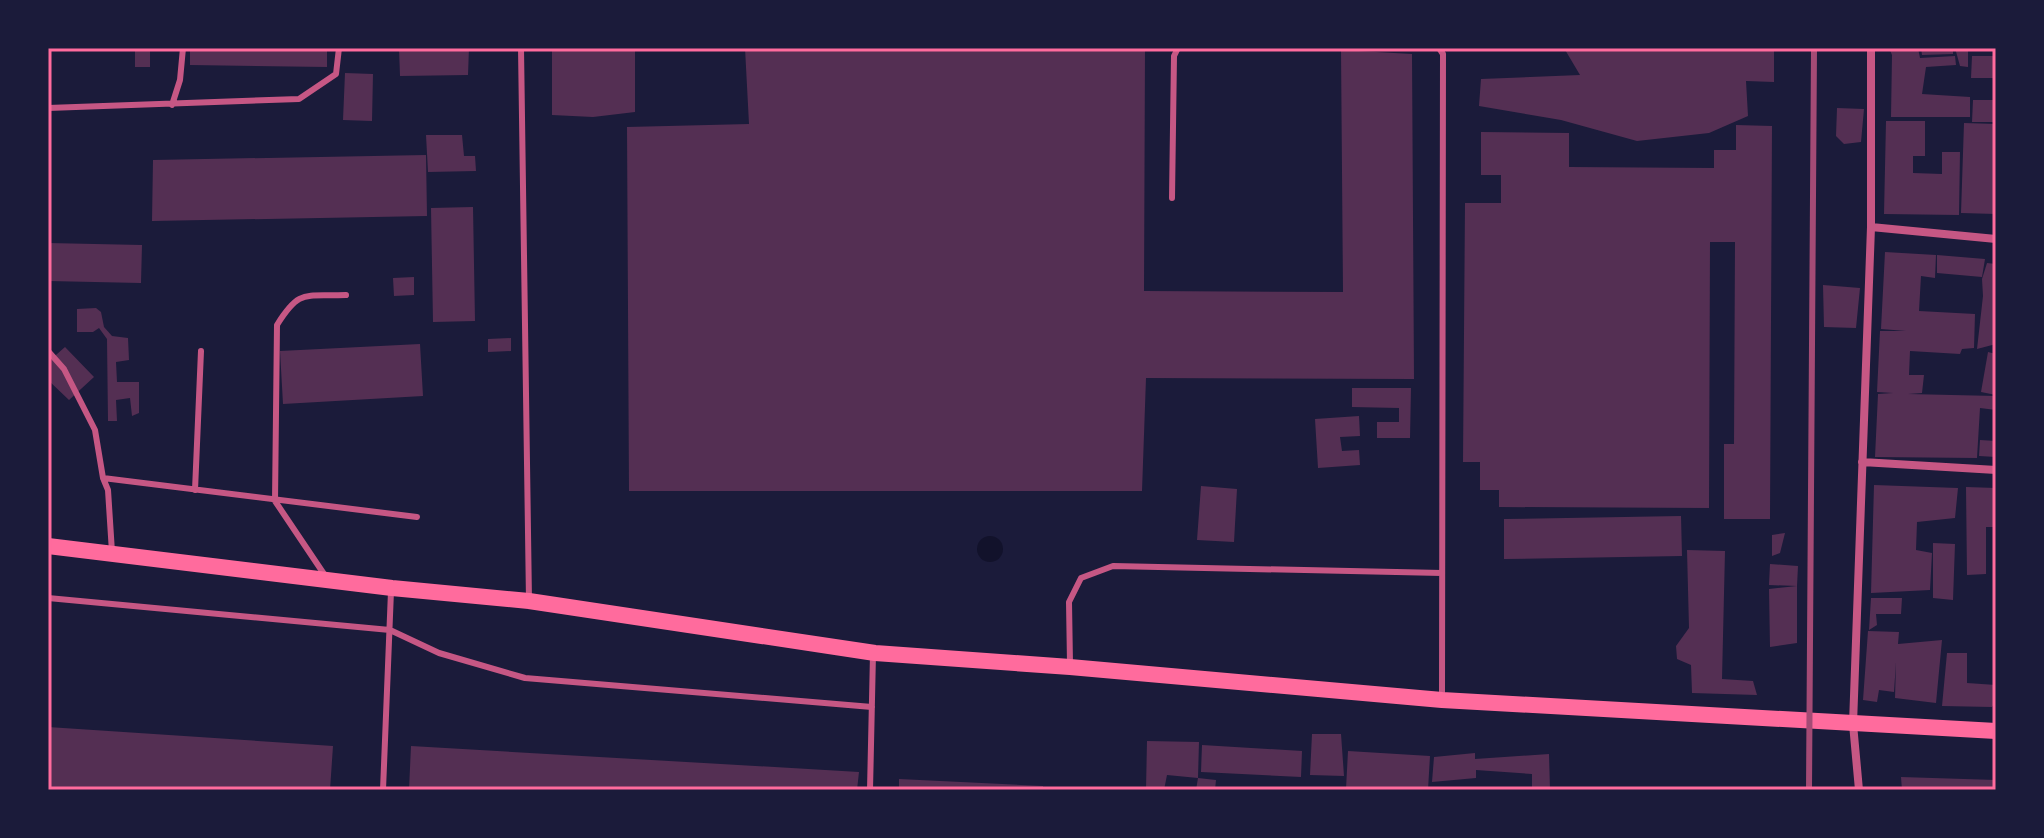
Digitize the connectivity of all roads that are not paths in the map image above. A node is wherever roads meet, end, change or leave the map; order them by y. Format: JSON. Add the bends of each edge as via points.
{"nodes":[{"id":1,"x":183,"y":48,"type":"edge"},
{"id":2,"x":339,"y":48,"type":"edge"},
{"id":3,"x":521,"y":48,"type":"edge"},
{"id":4,"x":1178,"y":48,"type":"edge"},
{"id":5,"x":1439,"y":48,"type":"edge"},
{"id":6,"x":1871,"y":48,"type":"edge"},
{"id":7,"x":172,"y":105,"type":"junction"},
{"id":8,"x":48,"y":108,"type":"edge"},
{"id":9,"x":1172,"y":198,"type":"dead end"},
{"id":10,"x":1871,"y":227,"type":"junction"},
{"id":11,"x":1996,"y":239,"type":"edge"},
{"id":12,"x":346,"y":295,"type":"dead end"},
{"id":13,"x":48,"y":351,"type":"edge"},
{"id":14,"x":201,"y":351,"type":"dead end"},
{"id":15,"x":1862,"y":462,"type":"junction"},
{"id":16,"x":1996,"y":470,"type":"edge"},
{"id":17,"x":103,"y":478,"type":"junction"},
{"id":18,"x":195,"y":490,"type":"junction"},
{"id":19,"x":275,"y":501,"type":"junction"},
{"id":20,"x":417,"y":517,"type":"dead end"},
{"id":21,"x":48,"y":546,"type":"edge"},
{"id":22,"x":112,"y":555,"type":"junction"},
{"id":23,"x":1442,"y":573,"type":"junction"},
{"id":24,"x":328,"y":580,"type":"junction"},
{"id":25,"x":392,"y":588,"type":"junction"},
{"id":26,"x":48,"y":598,"type":"edge"},
{"id":27,"x":529,"y":601,"type":"junction"},
{"id":28,"x":390,"y":630,"type":"junction"},
{"id":29,"x":873,"y":653,"type":"junction"},
{"id":30,"x":1070,"y":667,"type":"junction"},
{"id":31,"x":1442,"y":700,"type":"junction"},
{"id":32,"x":872,"y":707,"type":"junction"},
{"id":33,"x":1853,"y":724,"type":"junction"},
{"id":34,"x":1996,"y":731,"type":"edge"},
{"id":35,"x":383,"y":790,"type":"edge"},
{"id":36,"x":870,"y":790,"type":"edge"},
{"id":37,"x":1859,"y":790,"type":"edge"}],
"edges":[{"from":1,"to":7,"type":"lane"},
{"from":2,"to":7,"type":"lane","via":[[336,74],[299,99]]},
{"from":3,"to":27,"type":"lane"},
{"from":4,"to":9,"type":"lane"},
{"from":5,"to":23,"type":"lane"},
{"from":6,"to":10,"type":"street"},
{"from":7,"to":8,"type":"lane"},
{"from":10,"to":11,"type":"street"},
{"from":10,"to":15,"type":"street"},
{"from":12,"to":19,"type":"lane","via":[[300,297],[277,325]]},
{"from":13,"to":17,"type":"lane","via":[[64,369],[95,430]]},
{"from":14,"to":18,"type":"lane"},
{"from":15,"to":16,"type":"street"},
{"from":15,"to":33,"type":"street"},
{"from":17,"to":18,"type":"lane"},
{"from":17,"to":22,"type":"lane"},
{"from":18,"to":19,"type":"lane"},
{"from":19,"to":20,"type":"lane"},
{"from":19,"to":24,"type":"lane"},
{"from":21,"to":22,"type":"main road"},
{"from":22,"to":24,"type":"main road"},
{"from":23,"to":30,"type":"lane","via":[[1113,566],[1081,578],[1069,602]]},
{"from":23,"to":31,"type":"lane"},
{"from":24,"to":25,"type":"main road"},
{"from":25,"to":27,"type":"main road"},
{"from":25,"to":28,"type":"lane"},
{"from":26,"to":28,"type":"lane"},
{"from":27,"to":29,"type":"main road"},
{"from":28,"to":32,"type":"lane","via":[[439,653],[525,678]]},
{"from":28,"to":35,"type":"lane"},
{"from":29,"to":30,"type":"main road"},
{"from":29,"to":32,"type":"lane"},
{"from":30,"to":31,"type":"main road"},
{"from":31,"to":33,"type":"main road"},
{"from":32,"to":36,"type":"lane"},
{"from":33,"to":34,"type":"main road"},
{"from":33,"to":37,"type":"street"}]}
